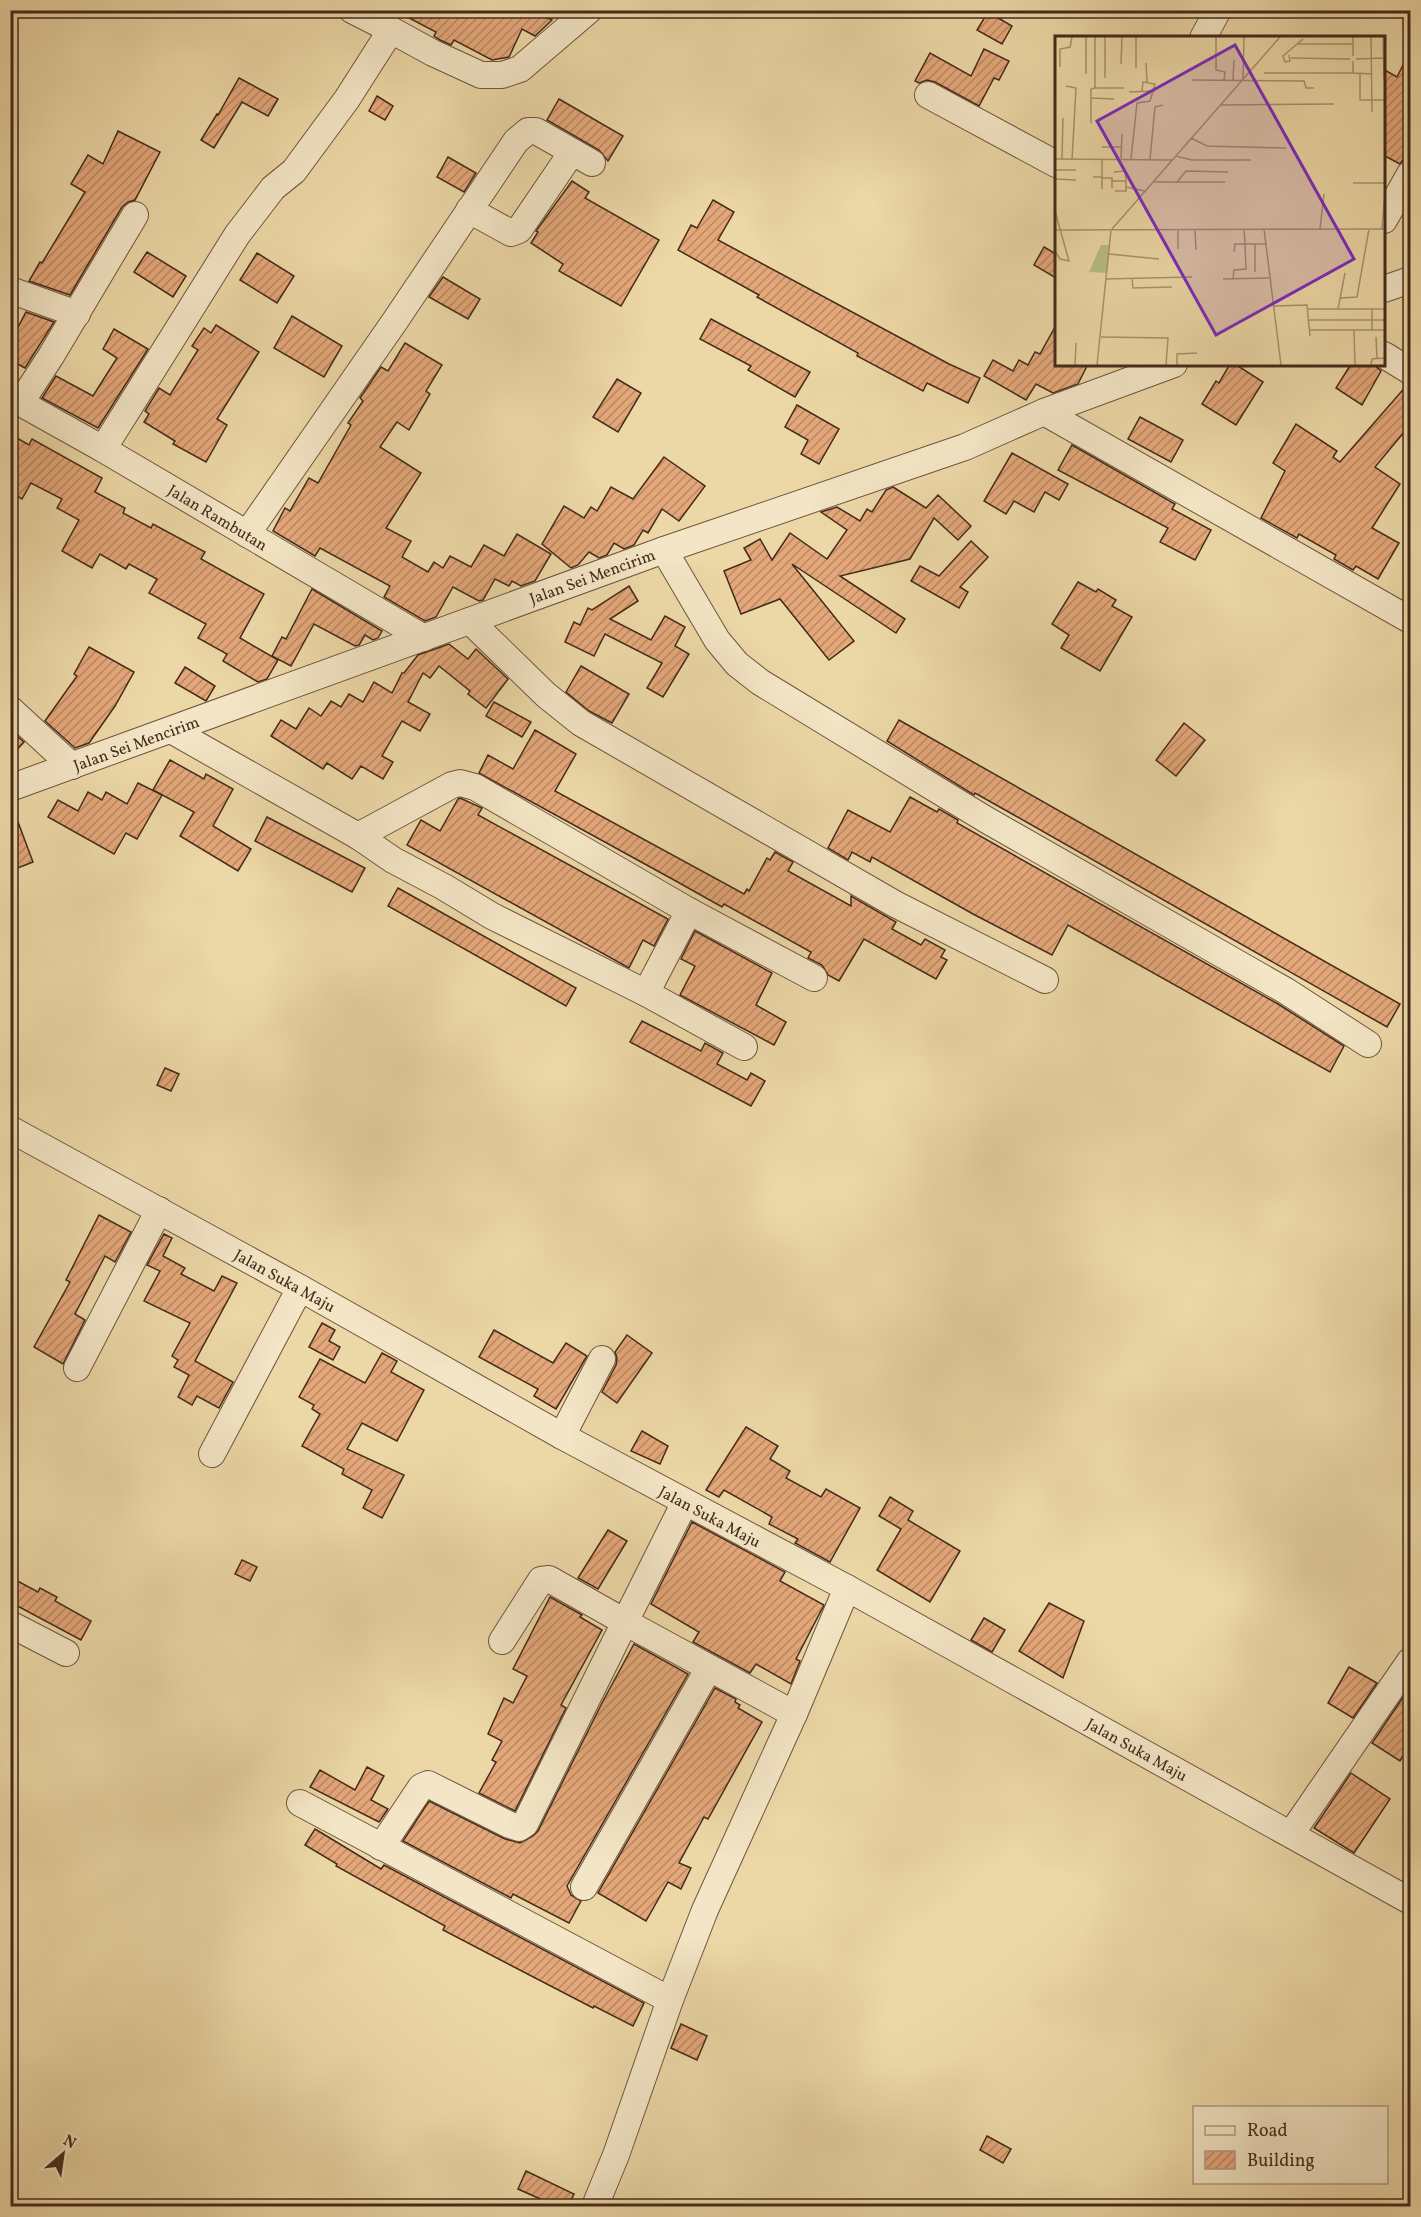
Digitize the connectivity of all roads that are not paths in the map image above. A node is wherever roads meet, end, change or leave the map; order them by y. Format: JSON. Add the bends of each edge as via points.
{"nodes":[{"id":1,"x":352,"y":10,"type":"edge"},
{"id":2,"x":1218,"y":10,"type":"edge"},
{"id":3,"x":582,"y":12,"type":"edge"},
{"id":4,"x":1204,"y":36,"type":"edge"},
{"id":5,"x":383,"y":43,"type":"junction"},
{"id":6,"x":928,"y":95,"type":"dead end"},
{"id":7,"x":1055,"y":163,"type":"edge"},
{"id":8,"x":1410,"y":174,"type":"edge"},
{"id":9,"x":469,"y":210,"type":"junction"},
{"id":10,"x":135,"y":215,"type":"dead end"},
{"id":11,"x":1385,"y":217,"type":"edge"},
{"id":12,"x":1410,"y":280,"type":"edge"},
{"id":13,"x":1385,"y":288,"type":"edge"},
{"id":14,"x":10,"y":290,"type":"edge"},
{"id":15,"x":77,"y":314,"type":"junction"},
{"id":16,"x":1385,"y":356,"type":"edge"},
{"id":17,"x":1169,"y":366,"type":"edge"},
{"id":18,"x":1410,"y":371,"type":"edge"},
{"id":19,"x":16,"y":399,"type":"edge"},
{"id":20,"x":1044,"y":412,"type":"junction"},
{"id":21,"x":103,"y":449,"type":"junction"},
{"id":22,"x":247,"y":534,"type":"junction"},
{"id":23,"x":664,"y":550,"type":"junction"},
{"id":24,"x":1410,"y":620,"type":"edge"},
{"id":25,"x":470,"y":621,"type":"junction"},
{"id":26,"x":424,"y":638,"type":"junction"},
{"id":27,"x":10,"y":709,"type":"edge"},
{"id":28,"x":171,"y":730,"type":"junction"},
{"id":29,"x":72,"y":766,"type":"junction"},
{"id":30,"x":10,"y":788,"type":"edge"},
{"id":31,"x":358,"y":836,"type":"junction"},
{"id":32,"x":689,"y":911,"type":"junction"},
{"id":33,"x":814,"y":978,"type":"dead end"},
{"id":34,"x":1045,"y":980,"type":"dead end"},
{"id":35,"x":646,"y":993,"type":"junction"},
{"id":36,"x":1368,"y":1044,"type":"dead end"},
{"id":37,"x":744,"y":1047,"type":"dead end"},
{"id":38,"x":10,"y":1129,"type":"edge"},
{"id":39,"x":159,"y":1210,"type":"junction"},
{"id":40,"x":300,"y":1288,"type":"junction"},
{"id":41,"x":602,"y":1359,"type":"dead end"},
{"id":42,"x":77,"y":1368,"type":"dead end"},
{"id":43,"x":562,"y":1436,"type":"junction"},
{"id":44,"x":212,"y":1454,"type":"dead end"},
{"id":45,"x":685,"y":1502,"type":"junction"},
{"id":46,"x":847,"y":1588,"type":"junction"},
{"id":47,"x":625,"y":1622,"type":"junction"},
{"id":48,"x":10,"y":1623,"type":"edge"},
{"id":49,"x":502,"y":1641,"type":"dead end"},
{"id":50,"x":66,"y":1653,"type":"dead end"},
{"id":51,"x":1410,"y":1660,"type":"edge"},
{"id":52,"x":709,"y":1668,"type":"junction"},
{"id":53,"x":794,"y":1714,"type":"junction"},
{"id":54,"x":300,"y":1803,"type":"dead end"},
{"id":55,"x":1291,"y":1834,"type":"junction"},
{"id":56,"x":381,"y":1847,"type":"junction"},
{"id":57,"x":584,"y":1887,"type":"dead end"},
{"id":58,"x":1410,"y":1901,"type":"edge"},
{"id":59,"x":670,"y":2000,"type":"junction"},
{"id":60,"x":595,"y":2206,"type":"edge"}],
"edges":[{"from":1,"to":5,"type":"street"},
{"from":2,"to":4,"type":"street"},
{"from":3,"to":5,"type":"street","via":[[520,69],[502,75],[482,75],[433,53]]},
{"from":5,"to":21,"type":"street","via":[[294,171],[273,188],[237,235]]},
{"from":6,"to":7,"type":"street"},
{"from":8,"to":11,"type":"street"},
{"from":9,"to":9,"type":"street","via":[[521,135],[536,131],[582,157],[519,230],[511,232]]},
{"from":9,"to":22,"type":"street"},
{"from":10,"to":15,"type":"street"},
{"from":12,"to":13,"type":"street"},
{"from":14,"to":15,"type":"street"},
{"from":15,"to":19,"type":"street","via":[[51,356]]},
{"from":16,"to":18,"type":"street"},
{"from":17,"to":20,"type":"street","name":"Jalan Sei Mencirim"},
{"from":19,"to":21,"type":"street","name":"Jalan Rambutan"},
{"from":20,"to":23,"type":"street","name":"Jalan Sei Mencirim","via":[[965,447]]},
{"from":20,"to":24,"type":"street"},
{"from":21,"to":22,"type":"street","name":"Jalan Rambutan"},
{"from":22,"to":26,"type":"street","name":"Jalan Rambutan"},
{"from":23,"to":25,"type":"street","name":"Jalan Sei Mencirim"},
{"from":23,"to":36,"type":"street","via":[[717,640],[737,664],[760,682],[985,819],[1286,990]]},
{"from":25,"to":26,"type":"street","name":"Jalan Sei Mencirim"},
{"from":25,"to":34,"type":"street","via":[[546,695],[581,723],[896,904]]},
{"from":26,"to":28,"type":"street","name":"Jalan Sei Mencirim"},
{"from":27,"to":29,"type":"street"},
{"from":28,"to":29,"type":"street","name":"Jalan Sei Mencirim"},
{"from":28,"to":31,"type":"street"},
{"from":29,"to":30,"type":"street","name":"Jalan Sei Mencirim"},
{"from":31,"to":32,"type":"street","via":[[460,783],[475,787]]},
{"from":31,"to":35,"type":"street","via":[[492,916]]},
{"from":32,"to":33,"type":"street"},
{"from":32,"to":35,"type":"street"},
{"from":35,"to":37,"type":"street"},
{"from":38,"to":39,"type":"street","name":"Jalan Suka Maju"},
{"from":39,"to":40,"type":"street","name":"Jalan Suka Maju"},
{"from":39,"to":42,"type":"street"},
{"from":40,"to":43,"type":"street","name":"Jalan Suka Maju"},
{"from":40,"to":44,"type":"street"},
{"from":41,"to":43,"type":"street"},
{"from":43,"to":45,"type":"street","name":"Jalan Suka Maju"},
{"from":45,"to":46,"type":"street","name":"Jalan Suka Maju"},
{"from":45,"to":47,"type":"street"},
{"from":46,"to":53,"type":"street"},
{"from":46,"to":55,"type":"street","name":"Jalan Suka Maju"},
{"from":47,"to":49,"type":"street","via":[[544,1578]]},
{"from":47,"to":52,"type":"street"},
{"from":47,"to":56,"type":"street","via":[[525,1824],[519,1828],[510,1825],[428,1784],[421,1787]]},
{"from":48,"to":50,"type":"street"},
{"from":51,"to":55,"type":"street"},
{"from":52,"to":53,"type":"street"},
{"from":52,"to":57,"type":"street"},
{"from":53,"to":59,"type":"street","via":[[705,1910]]},
{"from":54,"to":56,"type":"street"},
{"from":55,"to":58,"type":"street","name":"Jalan Suka Maju"},
{"from":56,"to":59,"type":"street"},
{"from":59,"to":60,"type":"street"}]}
